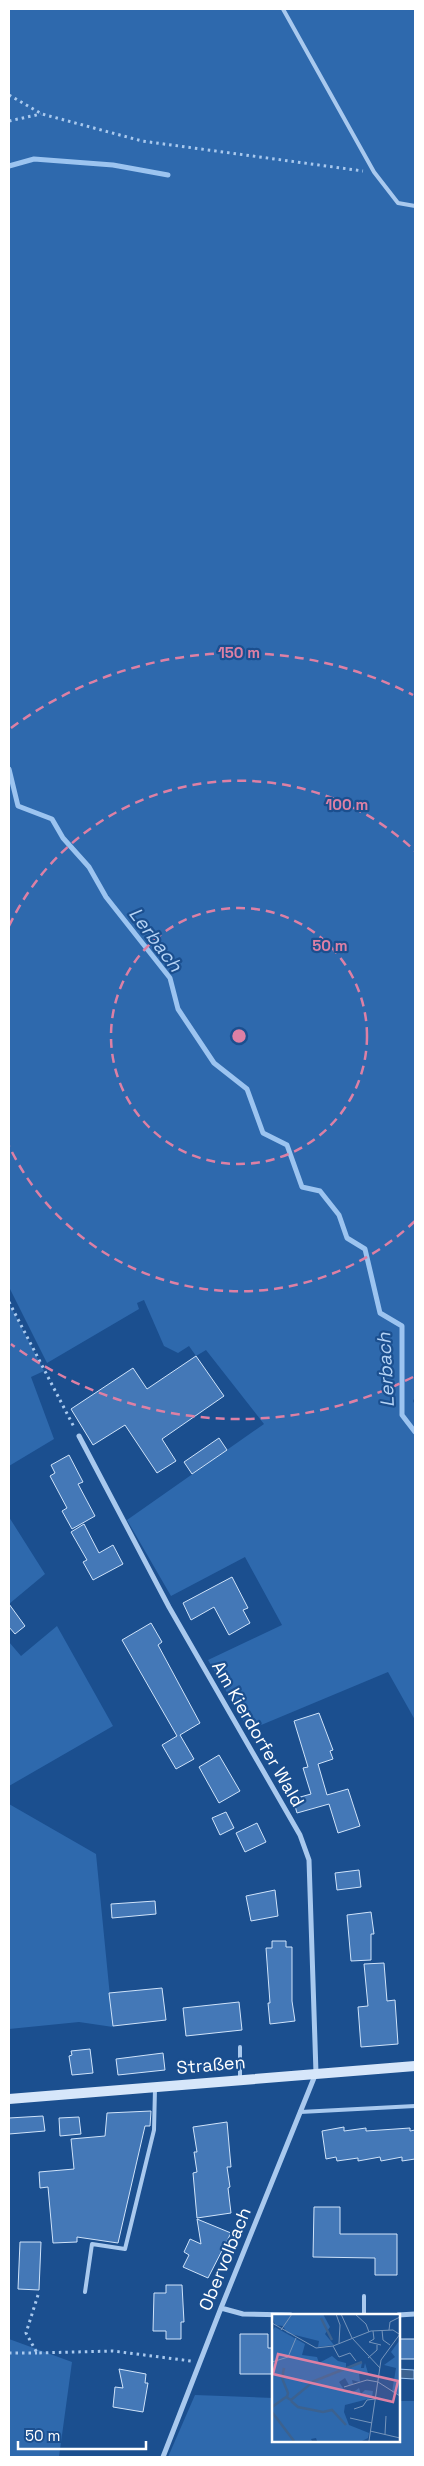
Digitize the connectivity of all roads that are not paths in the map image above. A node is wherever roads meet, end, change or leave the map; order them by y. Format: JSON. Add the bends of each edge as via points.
{"nodes":[{"id":1,"x":283,"y":9,"type":"edge"},
{"id":2,"x":415,"y":206,"type":"edge"},
{"id":3,"x":79,"y":1436,"type":"road end"},
{"id":4,"x":240,"y":2047,"type":"dead end"},
{"id":5,"x":415,"y":2066,"type":"edge"},
{"id":6,"x":316,"y":2073,"type":"junction"},
{"id":7,"x":240,"y":2079,"type":"junction"},
{"id":8,"x":155,"y":2086,"type":"junction"},
{"id":9,"x":9,"y":2099,"type":"edge"},
{"id":10,"x":415,"y":2106,"type":"edge"},
{"id":11,"x":300,"y":2112,"type":"junction"},
{"id":12,"x":85,"y":2292,"type":"dead end"},
{"id":13,"x":364,"y":2296,"type":"dead end"},
{"id":14,"x":220,"y":2308,"type":"junction"},
{"id":15,"x":364,"y":2314,"type":"edge"},
{"id":16,"x":415,"y":2314,"type":"edge"},
{"id":17,"x":272,"y":2315,"type":"edge"},
{"id":18,"x":399,"y":2315,"type":"edge"},
{"id":19,"x":163,"y":2457,"type":"edge"}],
"edges":[{"from":1,"to":2,"type":"lane","via":[[374,172],[398,203]]},
{"from":3,"to":6,"type":"street","name":"Am Kierdorfer Wald","via":[[169,1607],[300,1835],[308,1860]]},
{"from":4,"to":7,"type":"lane"},
{"from":5,"to":6,"type":"main road","name":"Straßen"},
{"from":6,"to":7,"type":"main road","name":"Straßen"},
{"from":6,"to":11,"type":"street","name":"Obervolbach"},
{"from":7,"to":8,"type":"main road","name":"Straßen"},
{"from":8,"to":9,"type":"main road","name":"Straßen"},
{"from":8,"to":12,"type":"lane","via":[[154,2130],[125,2249],[92,2244]]},
{"from":10,"to":11,"type":"lane"},
{"from":11,"to":14,"type":"street","name":"Obervolbach"},
{"from":13,"to":15,"type":"lane"},
{"from":14,"to":17,"type":"street","via":[[243,2314]]},
{"from":14,"to":19,"type":"street","name":"Obervolbach"},
{"from":16,"to":18,"type":"street"}]}
